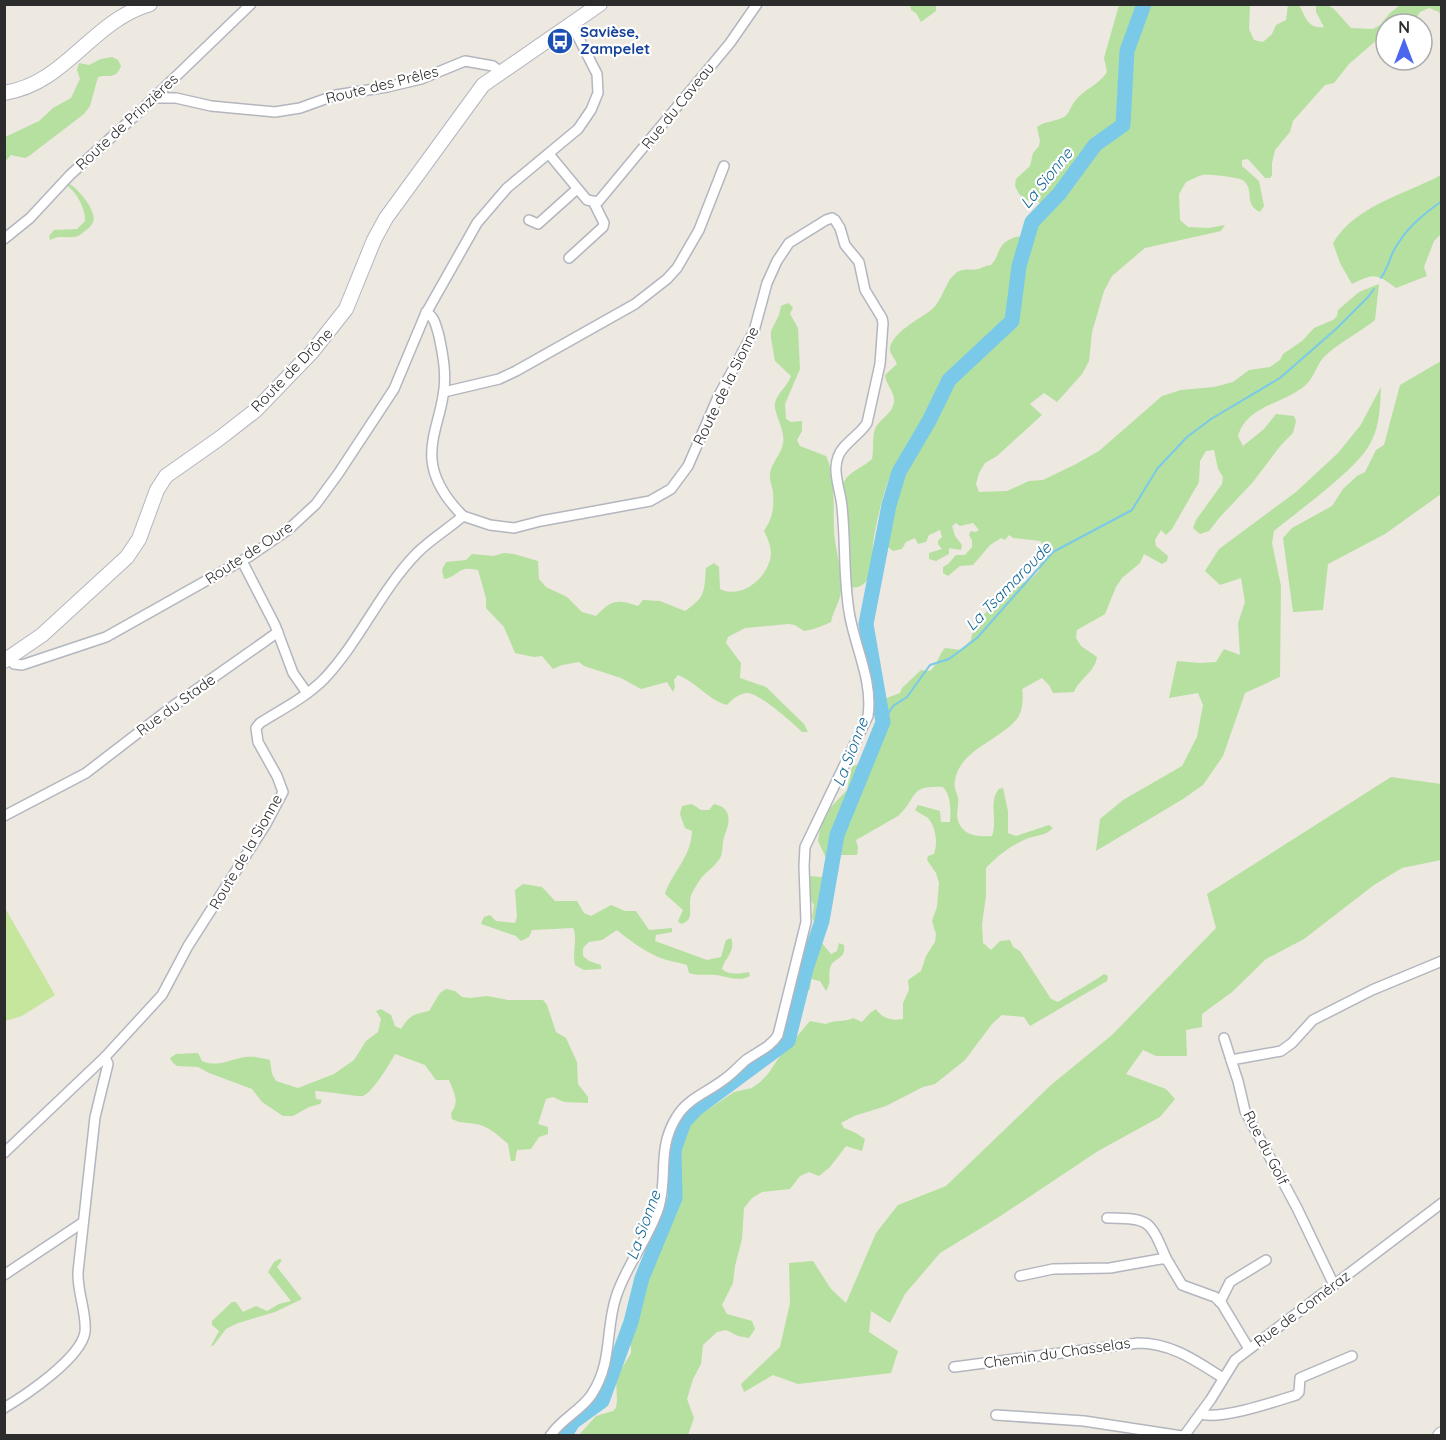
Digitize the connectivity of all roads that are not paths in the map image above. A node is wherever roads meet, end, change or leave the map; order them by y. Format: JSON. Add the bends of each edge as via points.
{"nodes":[{"id":1,"x":150,"y":4,"type":"edge"},
{"id":2,"x":250,"y":4,"type":"edge"},
{"id":3,"x":600,"y":4,"type":"edge"},
{"id":4,"x":757,"y":4,"type":"edge"},
{"id":5,"x":572,"y":25,"type":"junction"},
{"id":6,"x":501,"y":72,"type":"junction"},
{"id":7,"x":4,"y":93,"type":"edge"},
{"id":8,"x":154,"y":98,"type":"junction"},
{"id":9,"x":549,"y":154,"type":"junction"},
{"id":10,"x":724,"y":166,"type":"dead end"},
{"id":11,"x":577,"y":189,"type":"junction"},
{"id":12,"x":594,"y":203,"type":"junction"},
{"id":13,"x":530,"y":220,"type":"dead end"},
{"id":14,"x":4,"y":240,"type":"edge"},
{"id":15,"x":569,"y":258,"type":"dead end"},
{"id":16,"x":426,"y":312,"type":"junction"},
{"id":17,"x":444,"y":392,"type":"junction"},
{"id":18,"x":463,"y":516,"type":"junction"},
{"id":19,"x":242,"y":561,"type":"junction"},
{"id":20,"x":278,"y":632,"type":"junction"},
{"id":21,"x":7,"y":660,"type":"edge"},
{"id":22,"x":307,"y":693,"type":"junction"},
{"id":23,"x":4,"y":816,"type":"edge"},
{"id":24,"x":1442,"y":961,"type":"edge"},
{"id":25,"x":1224,"y":1038,"type":"dead end"},
{"id":26,"x":105,"y":1057,"type":"junction"},
{"id":27,"x":1231,"y":1060,"type":"junction"},
{"id":28,"x":4,"y":1153,"type":"edge"},
{"id":29,"x":1442,"y":1203,"type":"edge"},
{"id":30,"x":1107,"y":1218,"type":"dead end"},
{"id":31,"x":82,"y":1223,"type":"junction"},
{"id":32,"x":1166,"y":1258,"type":"junction"},
{"id":33,"x":1266,"y":1260,"type":"dead end"},
{"id":34,"x":4,"y":1275,"type":"edge"},
{"id":35,"x":1020,"y":1276,"type":"dead end"},
{"id":36,"x":1334,"y":1285,"type":"junction"},
{"id":37,"x":1220,"y":1302,"type":"junction"},
{"id":38,"x":1249,"y":1349,"type":"junction"},
{"id":39,"x":1352,"y":1356,"type":"dead end"},
{"id":40,"x":954,"y":1367,"type":"dead end"},
{"id":41,"x":1224,"y":1378,"type":"junction"},
{"id":42,"x":4,"y":1408,"type":"edge"},
{"id":43,"x":1200,"y":1414,"type":"junction"},
{"id":44,"x":996,"y":1416,"type":"dead end"},
{"id":45,"x":550,"y":1436,"type":"edge"},
{"id":46,"x":1183,"y":1436,"type":"edge"}],
"edges":[{"from":1,"to":7,"type":"street","via":[[113,22],[38,84]]},
{"from":2,"to":8,"type":"street","name":"Route de Prinzières"},
{"from":3,"to":5,"type":"street","name":"Route de Drône"},
{"from":4,"to":12,"type":"street","name":"Rue du Caveau","via":[[681,103]]},
{"from":5,"to":6,"type":"street","name":"Route de Drône"},
{"from":5,"to":9,"type":"street","name":"Route de Oure","via":[[597,74],[598,93],[582,124]]},
{"from":6,"to":8,"type":"street","name":"Route des Prêles","via":[[493,66],[465,61],[421,79],[336,95],[275,112]]},
{"from":6,"to":21,"type":"street","name":"Route de Drône","via":[[478,92],[392,210],[374,240],[346,309],[312,352],[256,410],[166,476],[132,550],[49,629]]},
{"from":8,"to":14,"type":"street","name":"Route de Prinzières"},
{"from":9,"to":11,"type":"street"},
{"from":9,"to":16,"type":"street","name":"Route de Oure","via":[[507,188],[480,218]]},
{"from":10,"to":17,"type":"street","via":[[688,250],[667,279],[647,296],[516,371]]},
{"from":11,"to":12,"type":"street"},
{"from":11,"to":13,"type":"street","via":[[538,224]]},
{"from":12,"to":15,"type":"street","via":[[603,227]]},
{"from":16,"to":17,"type":"street","via":[[434,317],[441,348]]},
{"from":16,"to":19,"type":"street","name":"Route de Oure","via":[[394,389],[334,480],[304,516]]},
{"from":17,"to":18,"type":"street","via":[[432,459],[441,489]]},
{"from":18,"to":22,"type":"street","name":"Route de la Sionne","via":[[412,558],[341,659]]},
{"from":18,"to":45,"type":"street","name":"Route de la Sionne","via":[[497,527],[518,528],[650,501],[671,489],[688,466],[718,396],[754,332],[777,261],[794,239],[826,220],[835,220],[845,245],[859,262],[865,290],[883,323],[880,364],[867,423],[841,451],[836,463],[847,598],[869,691],[868,716],[806,843],[806,922],[778,1035],[687,1104],[675,1119],[664,1149],[659,1205],[616,1297],[603,1371],[588,1399]]},
{"from":19,"to":20,"type":"street"},
{"from":19,"to":21,"type":"street","name":"Route de Oure","via":[[106,637],[22,664]]},
{"from":20,"to":22,"type":"street","via":[[286,659]]},
{"from":20,"to":23,"type":"street","name":"Rue du Stade","via":[[86,773]]},
{"from":22,"to":26,"type":"street","name":"Route de la Sionne","via":[[256,728],[258,742],[282,787],[281,798],[188,946],[162,995]]},
{"from":24,"to":27,"type":"street","via":[[1312,1020],[1281,1051]]},
{"from":25,"to":27,"type":"street"},
{"from":26,"to":28,"type":"street","name":"Route de la Sionne"},
{"from":26,"to":31,"type":"street","via":[[108,1064],[95,1114]]},
{"from":27,"to":36,"type":"street","name":"Rue du Golf","via":[[1245,1111]]},
{"from":29,"to":36,"type":"street","name":"Rue de Coméraz"},
{"from":30,"to":32,"type":"street","via":[[1146,1222],[1156,1233]]},
{"from":31,"to":34,"type":"street"},
{"from":31,"to":42,"type":"street","via":[[77,1283],[85,1324],[83,1339],[42,1384]]},
{"from":32,"to":35,"type":"street","via":[[1110,1268],[1053,1269]]},
{"from":32,"to":37,"type":"street","via":[[1182,1285]]},
{"from":33,"to":37,"type":"street","via":[[1230,1282]]},
{"from":36,"to":38,"type":"street","name":"Rue de Coméraz"},
{"from":37,"to":38,"type":"street"},
{"from":38,"to":41,"type":"street","name":"Rue de Coméraz","via":[[1233,1362]]},
{"from":39,"to":43,"type":"street","via":[[1300,1378],[1296,1395],[1243,1410]]},
{"from":40,"to":41,"type":"street","name":"Chemin du Chasselas","via":[[1138,1342],[1178,1350]]},
{"from":41,"to":43,"type":"street","name":"Rue de Coméraz"},
{"from":43,"to":46,"type":"street","name":"Rue de Coméraz"},
{"from":44,"to":46,"type":"street","via":[[1084,1421]]}]}
